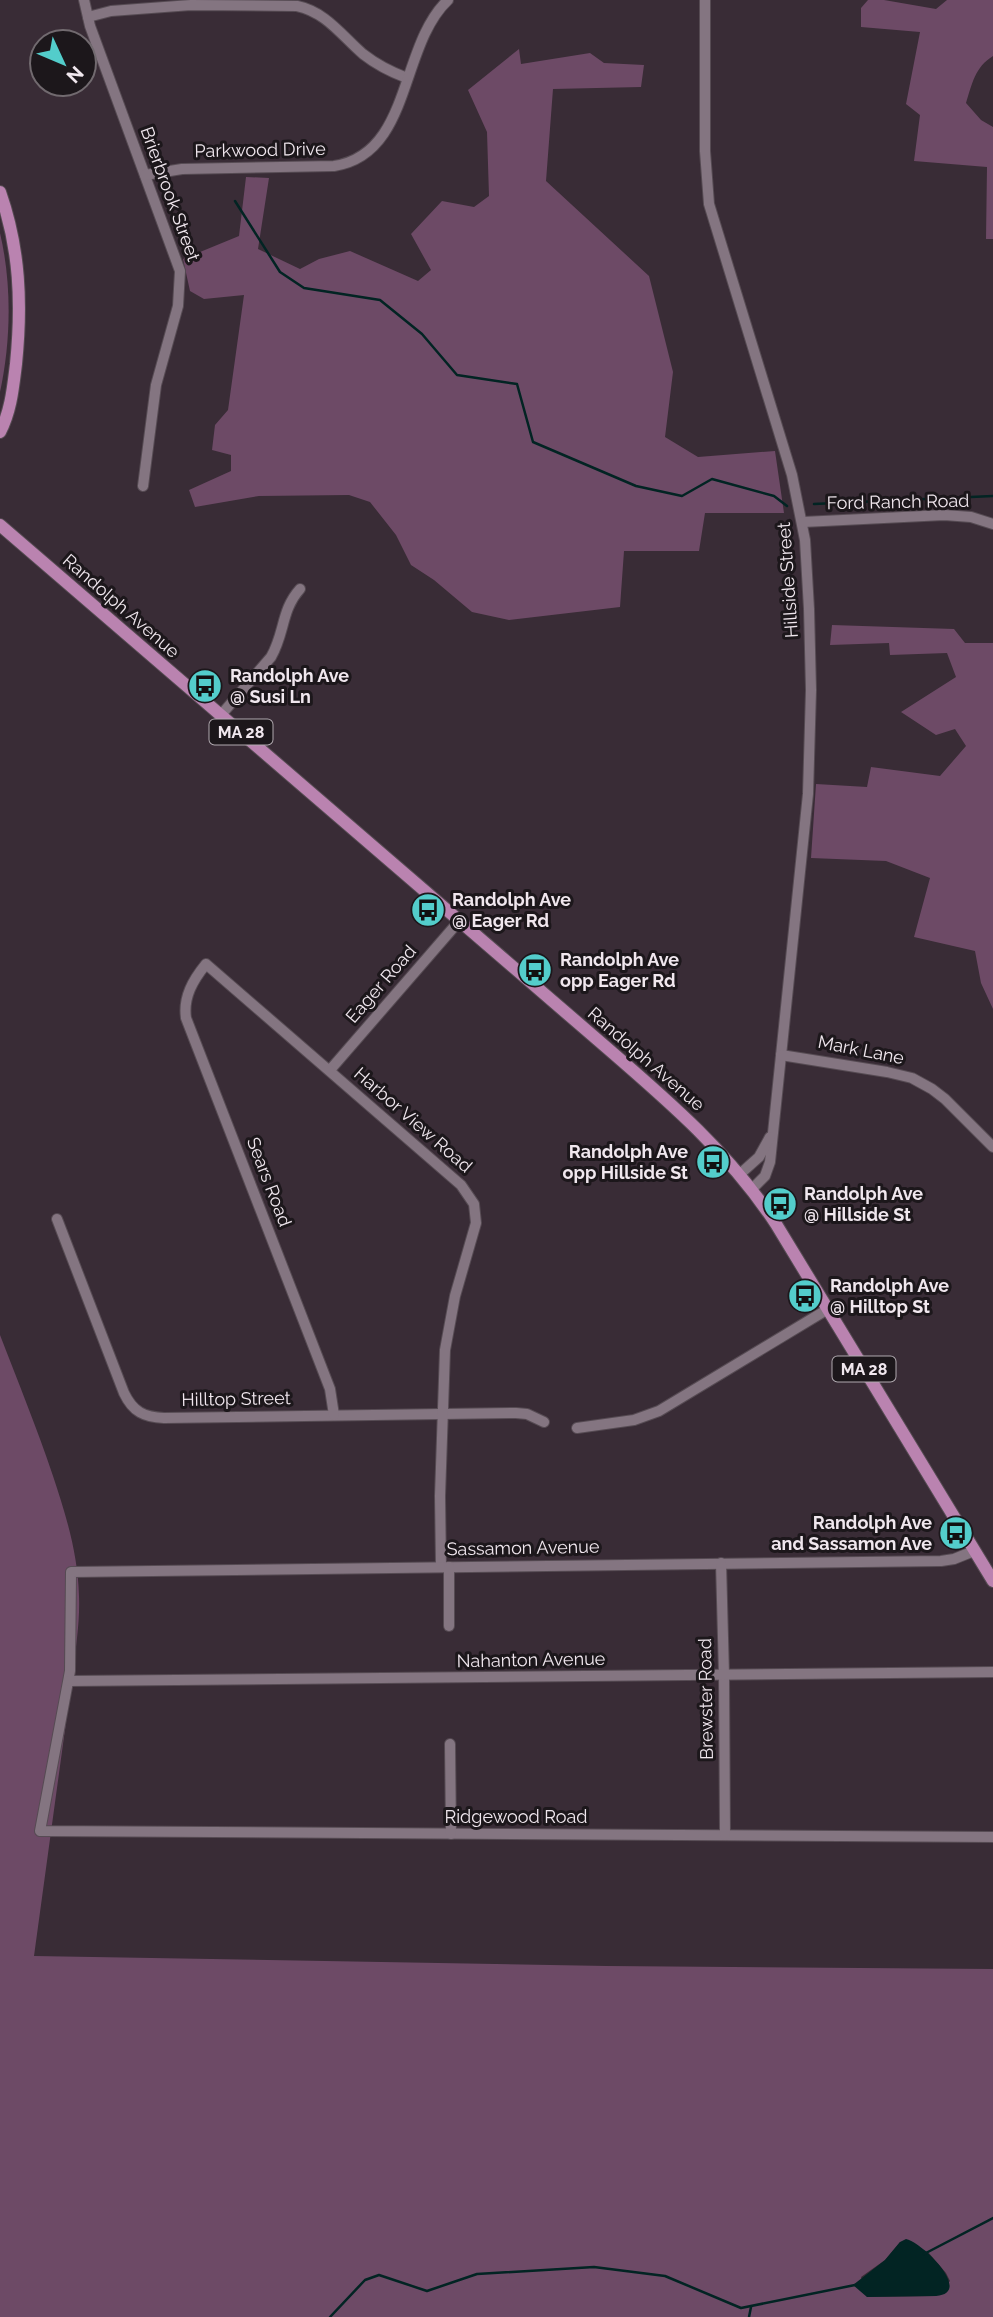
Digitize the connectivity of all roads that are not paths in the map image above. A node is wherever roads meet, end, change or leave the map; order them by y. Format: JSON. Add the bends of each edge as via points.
{"nodes":[{"id":1,"x":84,"y":0,"type":"edge"},
{"id":2,"x":448,"y":0,"type":"edge"},
{"id":3,"x":705,"y":0,"type":"edge"},
{"id":4,"x":88,"y":18,"type":"junction"},
{"id":5,"x":407,"y":78,"type":"junction"},
{"id":6,"x":145,"y":175,"type":"junction"},
{"id":7,"x":0,"y":192,"type":"edge"},
{"id":8,"x":0,"y":432,"type":"edge"},
{"id":9,"x":143,"y":486,"type":"dead end"},
{"id":10,"x":803,"y":522,"type":"junction"},
{"id":11,"x":993,"y":524,"type":"edge"},
{"id":12,"x":0,"y":525,"type":"edge"},
{"id":13,"x":300,"y":589,"type":"dead end"},
{"id":14,"x":221,"y":715,"type":"junction"},
{"id":15,"x":460,"y":920,"type":"junction"},
{"id":16,"x":206,"y":964,"type":"joint"},
{"id":17,"x":781,"y":1055,"type":"junction"},
{"id":18,"x":330,"y":1070,"type":"junction"},
{"id":19,"x":774,"y":1128,"type":"junction"},
{"id":20,"x":993,"y":1147,"type":"edge"},
{"id":21,"x":740,"y":1174,"type":"junction"},
{"id":22,"x":752,"y":1189,"type":"junction"},
{"id":23,"x":57,"y":1219,"type":"dead end"},
{"id":24,"x":828,"y":1309,"type":"junction"},
{"id":25,"x":443,"y":1414,"type":"junction"},
{"id":26,"x":334,"y":1415,"type":"junction"},
{"id":27,"x":544,"y":1422,"type":"dead end"},
{"id":28,"x":578,"y":1428,"type":"dead end"},
{"id":29,"x":974,"y":1550,"type":"junction"},
{"id":30,"x":720,"y":1563,"type":"junction"},
{"id":31,"x":445,"y":1567,"type":"junction"},
{"id":32,"x":993,"y":1581,"type":"edge"},
{"id":33,"x":449,"y":1626,"type":"dead end"},
{"id":34,"x":993,"y":1672,"type":"edge"},
{"id":35,"x":724,"y":1675,"type":"junction"},
{"id":36,"x":69,"y":1681,"type":"junction"},
{"id":37,"x":450,"y":1744,"type":"dead end"},
{"id":38,"x":451,"y":1834,"type":"junction"},
{"id":39,"x":724,"y":1835,"type":"junction"},
{"id":40,"x":993,"y":1837,"type":"edge"}],
"edges":[{"from":1,"to":4,"type":"street","name":"Brierbrook Street"},
{"from":2,"to":5,"type":"street","name":"Parkwood Drive","via":[[427,28]]},
{"from":3,"to":10,"type":"street","name":"Hillside Street","via":[[709,204]]},
{"from":4,"to":5,"type":"street","via":[[119,10],[191,5],[297,6],[322,16],[379,65]]},
{"from":4,"to":6,"type":"street","name":"Brierbrook Street"},
{"from":5,"to":6,"type":"street","name":"Parkwood Drive","via":[[386,132],[370,150],[349,162],[325,167],[173,169]]},
{"from":6,"to":9,"type":"street","name":"Brierbrook Street","via":[[181,278],[158,377]]},
{"from":7,"to":8,"type":"main road","via":[[16,251],[20,303],[12,396]]},
{"from":10,"to":11,"type":"street","name":"Ford Ranch Road","via":[[944,515]]},
{"from":10,"to":17,"type":"street","name":"Hillside Street","via":[[811,676],[809,770]]},
{"from":12,"to":14,"type":"main road","name":"Randolph Avenue","number":"MA 28"},
{"from":13,"to":14,"type":"street","via":[[289,603],[271,657]]},
{"from":14,"to":15,"type":"main road","name":"Randolph Avenue","number":"MA 28"},
{"from":15,"to":18,"type":"street","name":"Eager Road"},
{"from":15,"to":21,"type":"main road","name":"Randolph Avenue","number":"MA 28","via":[[680,1111]]},
{"from":16,"to":18,"type":"street","name":"Harbor View Road"},
{"from":16,"to":26,"type":"street","name":"Sears Road","via":[[188,995],[187,1018],[330,1389]]},
{"from":17,"to":19,"type":"street","name":"Hillside Street"},
{"from":17,"to":20,"type":"street","name":"Mark Lane","via":[[912,1078],[945,1099]]},
{"from":18,"to":25,"type":"street","name":"Harbor View Road","via":[[461,1185],[474,1204],[475,1228],[448,1328]]},
{"from":19,"to":21,"type":"street","name":"Hillside Street","via":[[762,1153]]},
{"from":19,"to":22,"type":"street","name":"Hillside Street","via":[[768,1169]]},
{"from":21,"to":22,"type":"main road","name":"Randolph Avenue","number":"MA 28"},
{"from":22,"to":24,"type":"main road","name":"Randolph Avenue","number":"MA 28"},
{"from":23,"to":26,"type":"street","name":"Hilltop Street","via":[[124,1393],[138,1413],[164,1418]]},
{"from":24,"to":28,"type":"street","via":[[659,1411],[634,1420]]},
{"from":24,"to":29,"type":"main road","name":"Randolph Avenue","number":"MA 28"},
{"from":25,"to":26,"type":"street","name":"Hilltop Street"},
{"from":25,"to":27,"type":"street","name":"Hilltop Street","via":[[521,1413]]},
{"from":25,"to":31,"type":"street","name":"Harbor View Road","via":[[440,1496]]},
{"from":29,"to":30,"type":"street","name":"Sassamon Avenue","via":[[948,1560]]},
{"from":29,"to":32,"type":"main road","name":"Randolph Avenue","number":"MA 28"},
{"from":30,"to":31,"type":"street","name":"Sassamon Avenue"},
{"from":30,"to":35,"type":"street","name":"Brewster Road"},
{"from":31,"to":33,"type":"street","name":"Harbor View Road"},
{"from":31,"to":36,"type":"street","name":"Sassamon Avenue","via":[[71,1572]]},
{"from":34,"to":35,"type":"street","name":"Nahanton Avenue"},
{"from":35,"to":36,"type":"street","name":"Nahanton Avenue"},
{"from":35,"to":39,"type":"street","name":"Brewster Road"},
{"from":36,"to":38,"type":"street","name":"Ridgewood Road","via":[[40,1831]]},
{"from":37,"to":38,"type":"street"},
{"from":38,"to":39,"type":"street","name":"Ridgewood Road"},
{"from":39,"to":40,"type":"street","name":"Ridgewood Road"}]}
